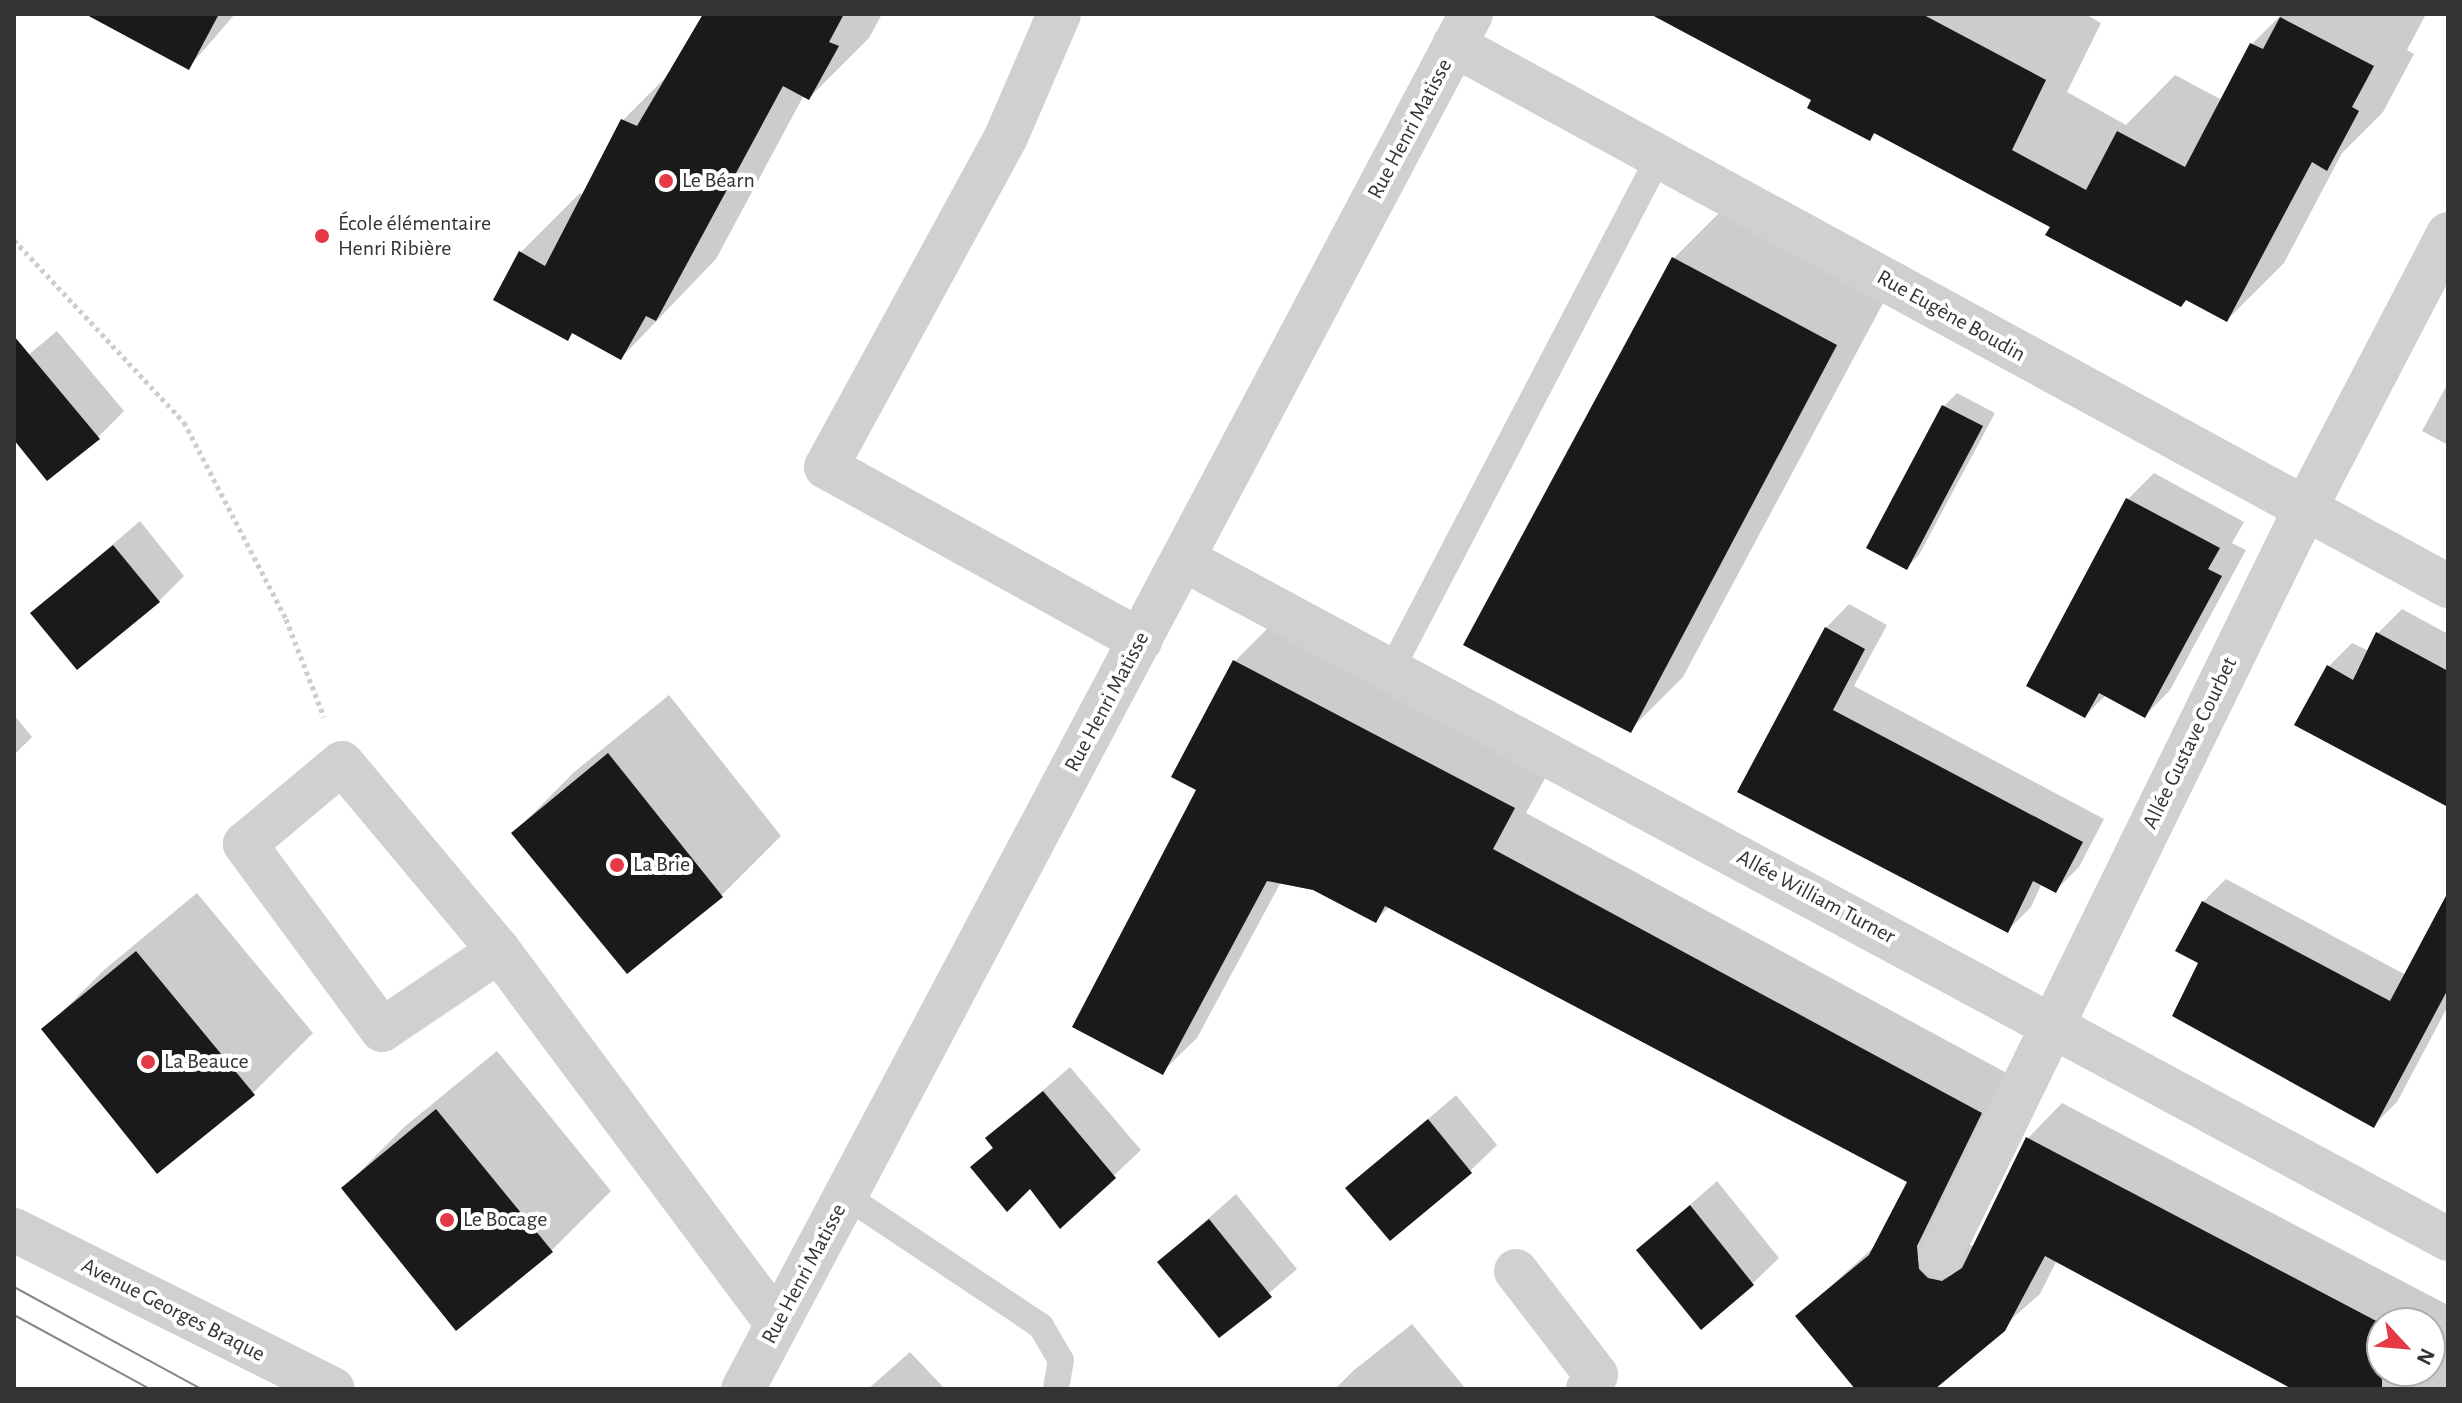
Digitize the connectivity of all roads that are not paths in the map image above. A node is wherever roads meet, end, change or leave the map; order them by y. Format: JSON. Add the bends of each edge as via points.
{"nodes":[{"id":1,"x":1059,"y":14,"type":"edge"},
{"id":2,"x":1462,"y":30,"type":"edge"},
{"id":3,"x":1659,"y":157,"type":"junction"},
{"id":4,"x":2448,"y":234,"type":"edge"},
{"id":5,"x":2305,"y":509,"type":"junction"},
{"id":6,"x":1183,"y":559,"type":"junction"},
{"id":7,"x":2448,"y":586,"type":"edge"},
{"id":8,"x":1140,"y":640,"type":"junction"},
{"id":9,"x":1391,"y":670,"type":"junction"},
{"id":10,"x":499,"y":951,"type":"junction"},
{"id":11,"x":2052,"y":1024,"type":"junction"},
{"id":12,"x":846,"y":1196,"type":"junction"},
{"id":13,"x":14,"y":1230,"type":"edge"},
{"id":14,"x":2448,"y":1239,"type":"edge"},
{"id":15,"x":1940,"y":1256,"type":"dead end"},
{"id":16,"x":1516,"y":1271,"type":"dead end"},
{"id":17,"x":777,"y":1324,"type":"junction"},
{"id":18,"x":333,"y":1389,"type":"edge"},
{"id":19,"x":743,"y":1389,"type":"edge"},
{"id":20,"x":1056,"y":1389,"type":"edge"},
{"id":21,"x":1588,"y":1389,"type":"edge"}],
"edges":[{"from":1,"to":8,"type":"street","via":[[1006,137],[826,467]]},
{"from":2,"to":3,"type":"street","name":"Rue Eugène Boudin"},
{"from":2,"to":6,"type":"street","name":"Rue Henri Matisse"},
{"from":3,"to":5,"type":"street","name":"Rue Eugène Boudin"},
{"from":3,"to":9,"type":"lane"},
{"from":4,"to":5,"type":"street","name":"Allée Gustave Courbet"},
{"from":5,"to":7,"type":"street","name":"Rue Eugène Boudin"},
{"from":5,"to":11,"type":"street","name":"Allée Gustave Courbet"},
{"from":6,"to":8,"type":"street","name":"Rue Henri Matisse"},
{"from":6,"to":9,"type":"street","name":"Allée William Turner"},
{"from":8,"to":12,"type":"street","name":"Rue Henri Matisse"},
{"from":9,"to":11,"type":"street","name":"Allée William Turner"},
{"from":10,"to":10,"type":"street","via":[[342,763],[245,844],[382,1030]]},
{"from":10,"to":17,"type":"street"},
{"from":11,"to":14,"type":"street","name":"Allée William Turner"},
{"from":11,"to":15,"type":"street","name":"Allée Gustave Courbet"},
{"from":12,"to":17,"type":"street","name":"Rue Henri Matisse"},
{"from":12,"to":20,"type":"lane","via":[[1041,1326],[1061,1360]]},
{"from":13,"to":18,"type":"street","name":"Avenue Georges Braque"},
{"from":16,"to":21,"type":"street","via":[[1596,1375]]},
{"from":17,"to":19,"type":"street","name":"Rue Henri Matisse"}]}
